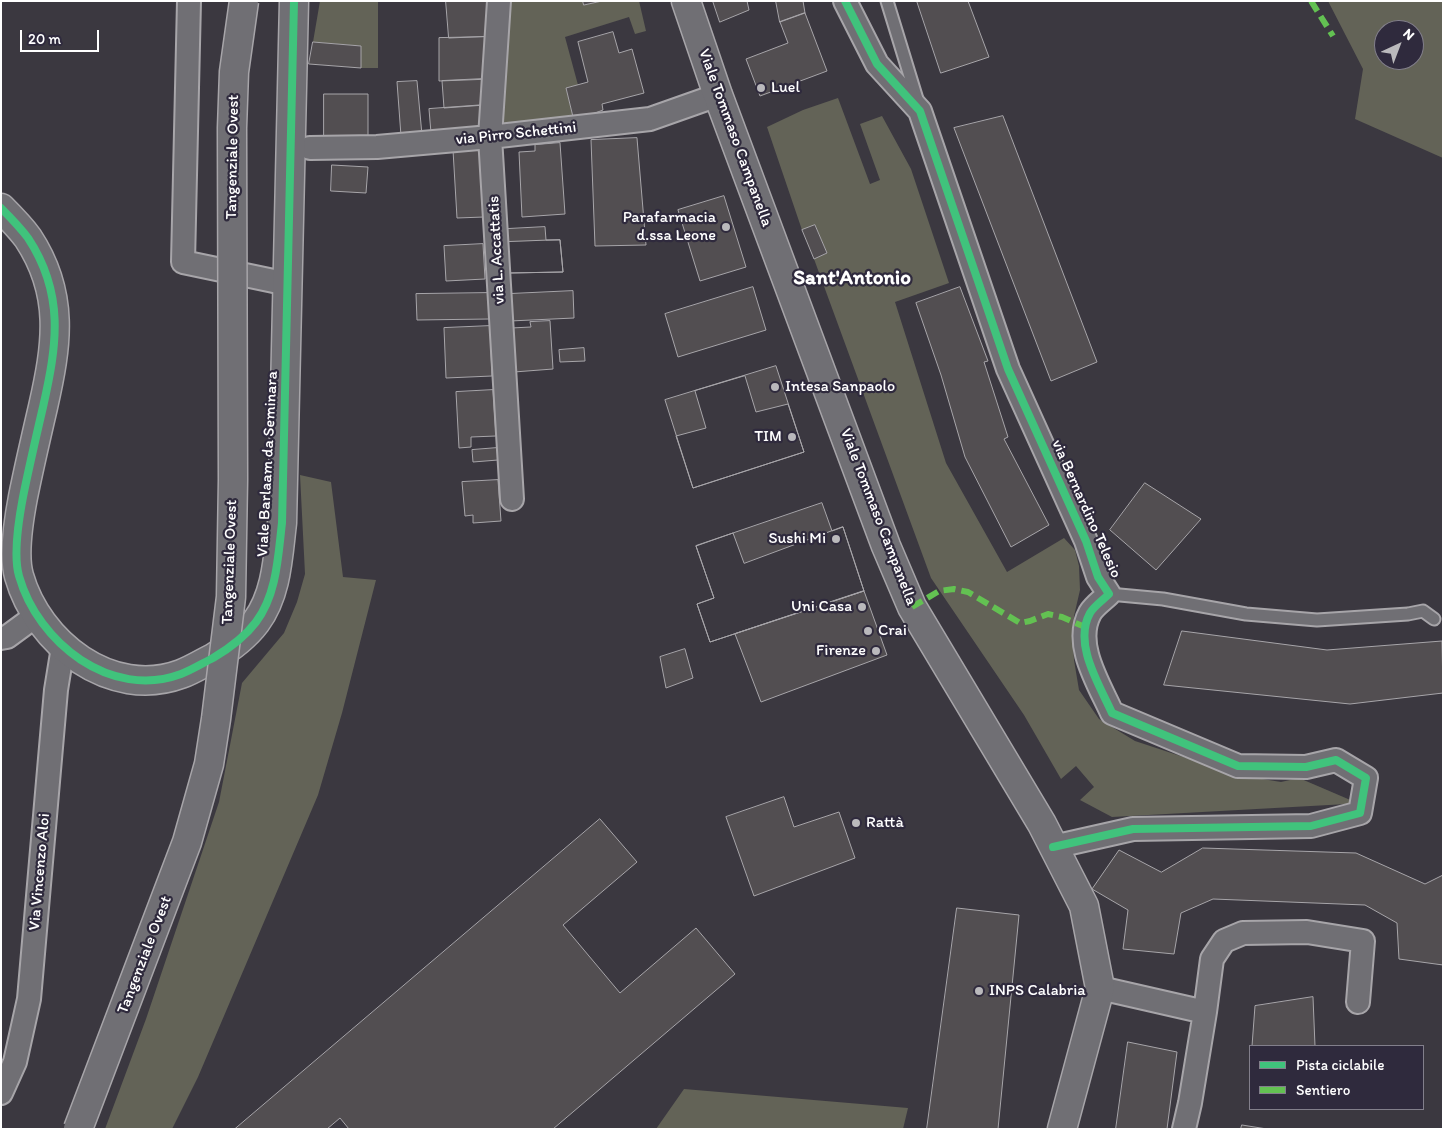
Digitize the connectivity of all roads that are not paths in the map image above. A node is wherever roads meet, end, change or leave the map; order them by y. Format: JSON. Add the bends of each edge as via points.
{"nodes":[{"id":1,"x":189,"y":1,"type":"edge"},
{"id":2,"x":244,"y":1,"type":"edge"},
{"id":3,"x":294,"y":1,"type":"edge"},
{"id":4,"x":498,"y":1,"type":"edge"},
{"id":5,"x":686,"y":1,"type":"edge"},
{"id":6,"x":845,"y":1,"type":"edge"},
{"id":7,"x":887,"y":1,"type":"edge"},
{"id":8,"x":718,"y":94,"type":"junction"},
{"id":9,"x":920,"y":111,"type":"junction"},
{"id":10,"x":490,"y":138,"type":"junction"},
{"id":11,"x":310,"y":148,"type":"dead end"},
{"id":12,"x":1,"y":208,"type":"edge"},
{"id":13,"x":288,"y":284,"type":"junction"},
{"id":14,"x":512,"y":499,"type":"dead end"},
{"id":15,"x":1109,"y":594,"type":"junction"},
{"id":16,"x":37,"y":615,"type":"junction"},
{"id":17,"x":1434,"y":619,"type":"dead end"},
{"id":18,"x":1,"y":638,"type":"edge"},
{"id":19,"x":63,"y":647,"type":"junction"},
{"id":20,"x":1054,"y":847,"type":"junction"},
{"id":21,"x":1100,"y":988,"type":"junction"},
{"id":22,"x":1358,"y":1002,"type":"dead end"},
{"id":23,"x":1205,"y":1012,"type":"junction"},
{"id":24,"x":1,"y":1093,"type":"edge"},
{"id":25,"x":78,"y":1129,"type":"edge"},
{"id":26,"x":1062,"y":1129,"type":"edge"},
{"id":27,"x":1184,"y":1129,"type":"edge"}],
"edges":[{"from":1,"to":13,"type":"street","via":[[183,262]]},
{"from":2,"to":25,"type":"main road","name":"Tangenziale Ovest","bridge":true,"via":[[234,72],[232,128],[231,597],[217,710],[209,764],[187,842]]},
{"from":3,"to":13,"type":"main road","name":"Viale Barlaam da Seminara"},
{"from":4,"to":10,"type":"street","name":"via L. Accattatis"},
{"from":5,"to":8,"type":"main road","name":"Viale Tommaso Campanella"},
{"from":6,"to":9,"type":"street","name":"via Bernardino Telesio","via":[[877,64]]},
{"from":7,"to":9,"type":"lane"},
{"from":8,"to":10,"type":"street","name":"via Pirro Schettini","via":[[650,119]]},
{"from":8,"to":20,"type":"main road","name":"Viale Tommaso Campanella","via":[[886,546],[912,607]]},
{"from":9,"to":15,"type":"street","name":"via Bernardino Telesio","via":[[1008,369],[1086,541],[1098,577]]},
{"from":10,"to":11,"type":"street","name":"via Pirro Schettini","via":[[377,147]]},
{"from":10,"to":14,"type":"street","name":"via L. Accattatis"},
{"from":12,"to":16,"type":"main road","name":"Viale Barlaam da Seminara","via":[[27,237],[38,256],[53,298],[56,323],[55,350],[23,499],[17,544],[18,574]]},
{"from":13,"to":19,"type":"main road","name":"Viale Barlaam da Seminara","via":[[282,523],[271,593],[257,621],[236,644],[181,674],[157,680],[127,679],[107,674]]},
{"from":15,"to":17,"type":"lane","via":[[1163,599],[1246,614],[1317,620],[1423,611]]},
{"from":15,"to":20,"type":"street","name":"via Bernardino Telesio","via":[[1090,612],[1085,627],[1084,650],[1112,713],[1238,766],[1306,767],[1336,760],[1366,778],[1360,813],[1311,826],[1133,829]]},
{"from":16,"to":18,"type":"street"},
{"from":16,"to":19,"type":"main road","name":"Viale Barlaam da Seminara","via":[[49,634]]},
{"from":19,"to":24,"type":"street","name":"Via Vincenzo Aloi","via":[[56,690],[29,999],[16,1062]]},
{"from":20,"to":21,"type":"main road","name":"Viale Tommaso Campanella","via":[[1084,906]]},
{"from":21,"to":23,"type":"street"},
{"from":21,"to":26,"type":"main road","name":"Viale Tommaso Campanella"},
{"from":22,"to":23,"type":"street","via":[[1363,941],[1307,932],[1243,933],[1224,941],[1212,959]]},
{"from":23,"to":27,"type":"street"}]}
